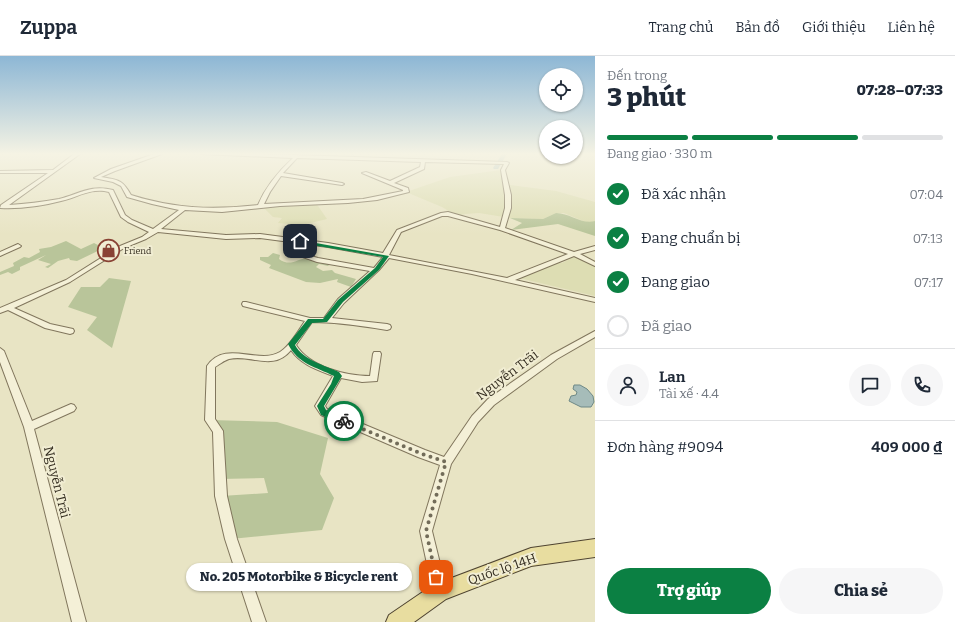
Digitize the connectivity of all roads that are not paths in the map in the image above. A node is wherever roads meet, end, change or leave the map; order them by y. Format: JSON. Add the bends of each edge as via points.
{"nodes":[{"id":1,"x":43,"y":180,"type":"edge"},
{"id":2,"x":115,"y":180,"type":"edge"},
{"id":3,"x":275,"y":180,"type":"edge"},
{"id":4,"x":319,"y":180,"type":"edge"},
{"id":5,"x":387,"y":180,"type":"edge"},
{"id":6,"x":395,"y":180,"type":"edge"},
{"id":7,"x":505,"y":180,"type":"edge"},
{"id":8,"x":392,"y":182,"type":"junction"},
{"id":9,"x":342,"y":184,"type":"dead end"},
{"id":10,"x":261,"y":205,"type":"junction"},
{"id":11,"x":2,"y":207,"type":"edge"},
{"id":12,"x":185,"y":208,"type":"junction"},
{"id":13,"x":502,"y":229,"type":"junction"},
{"id":14,"x":156,"y":231,"type":"junction"},
{"id":15,"x":18,"y":246,"type":"dead end"},
{"id":16,"x":595,"y":248,"type":"edge"},
{"id":17,"x":0,"y":254,"type":"edge"},
{"id":18,"x":574,"y":254,"type":"junction"},
{"id":19,"x":302,"y":255,"type":"dead end"},
{"id":20,"x":386,"y":256,"type":"junction"},
{"id":21,"x":595,"y":264,"type":"edge"},
{"id":22,"x":374,"y":270,"type":"junction"},
{"id":23,"x":508,"y":280,"type":"junction"},
{"id":24,"x":595,"y":300,"type":"edge"},
{"id":25,"x":246,"y":304,"type":"dead end"},
{"id":26,"x":9,"y":308,"type":"junction"},
{"id":27,"x":0,"y":311,"type":"edge"},
{"id":28,"x":310,"y":320,"type":"junction"},
{"id":29,"x":325,"y":321,"type":"junction"},
{"id":30,"x":388,"y":327,"type":"dead end"},
{"id":31,"x":70,"y":331,"type":"dead end"},
{"id":32,"x":595,"y":334,"type":"edge"},
{"id":33,"x":292,"y":344,"type":"junction"},
{"id":34,"x":0,"y":351,"type":"edge"},
{"id":35,"x":377,"y":354,"type":"dead end"},
{"id":36,"x":337,"y":374,"type":"junction"},
{"id":37,"x":71,"y":408,"type":"dead end"},
{"id":38,"x":29,"y":427,"type":"junction"},
{"id":39,"x":446,"y":462,"type":"junction"},
{"id":40,"x":595,"y":548,"type":"edge"},
{"id":41,"x":440,"y":592,"type":"junction"},
{"id":42,"x":79,"y":622,"type":"edge"},
{"id":43,"x":259,"y":622,"type":"edge"},
{"id":44,"x":396,"y":622,"type":"edge"}],
"edges":[{"from":1,"to":11,"type":"street"},
{"from":2,"to":12,"type":"street","via":[[123,185],[129,196],[151,203]]},
{"from":3,"to":10,"type":"street"},
{"from":4,"to":9,"type":"street"},
{"from":5,"to":8,"type":"street"},
{"from":6,"to":8,"type":"street"},
{"from":7,"to":13,"type":"street","via":[[508,208]]},
{"from":8,"to":10,"type":"street","via":[[406,189],[406,192],[366,200]]},
{"from":10,"to":12,"type":"street","via":[[223,210]]},
{"from":11,"to":14,"type":"street","via":[[64,198],[93,189],[106,189],[111,191],[123,216]]},
{"from":12,"to":14,"type":"street"},
{"from":13,"to":18,"type":"street"},
{"from":13,"to":20,"type":"street","via":[[460,216],[441,215],[399,231]]},
{"from":14,"to":20,"type":"street","via":[[234,238],[260,236]]},
{"from":14,"to":26,"type":"street","via":[[122,247],[68,281]]},
{"from":15,"to":17,"type":"street"},
{"from":16,"to":18,"type":"street"},
{"from":18,"to":21,"type":"street"},
{"from":18,"to":23,"type":"street"},
{"from":19,"to":22,"type":"street"},
{"from":20,"to":22,"type":"street"},
{"from":20,"to":23,"type":"street"},
{"from":22,"to":29,"type":"street","via":[[340,301]]},
{"from":23,"to":24,"type":"street"},
{"from":25,"to":28,"type":"street"},
{"from":26,"to":27,"type":"street"},
{"from":26,"to":31,"type":"street","via":[[48,326]]},
{"from":28,"to":29,"type":"street"},
{"from":28,"to":33,"type":"street"},
{"from":29,"to":30,"type":"street"},
{"from":32,"to":39,"type":"street","name":"Nguyễn Trãi","via":[[554,357],[491,402],[475,419]]},
{"from":33,"to":36,"type":"street","via":[[296,353],[304,360]]},
{"from":33,"to":43,"type":"street","via":[[283,354],[275,357],[234,355],[219,358],[211,366],[210,420],[218,431],[221,496],[231,539]]},
{"from":34,"to":38,"type":"street","name":"Nguyễn Trãi"},
{"from":35,"to":36,"type":"street","via":[[374,379]]},
{"from":36,"to":39,"type":"street","via":[[335,385],[320,406],[324,412]]},
{"from":37,"to":38,"type":"street"},
{"from":38,"to":42,"type":"street","name":"Nguyễn Trãi"},
{"from":39,"to":41,"type":"street","name":"Nguyễn Trãi","via":[[426,531]]},
{"from":40,"to":41,"type":"main road","name":"Quốc lộ 14H","via":[[531,557]]},
{"from":41,"to":44,"type":"main road","name":"Quốc lộ 14H"}]}
